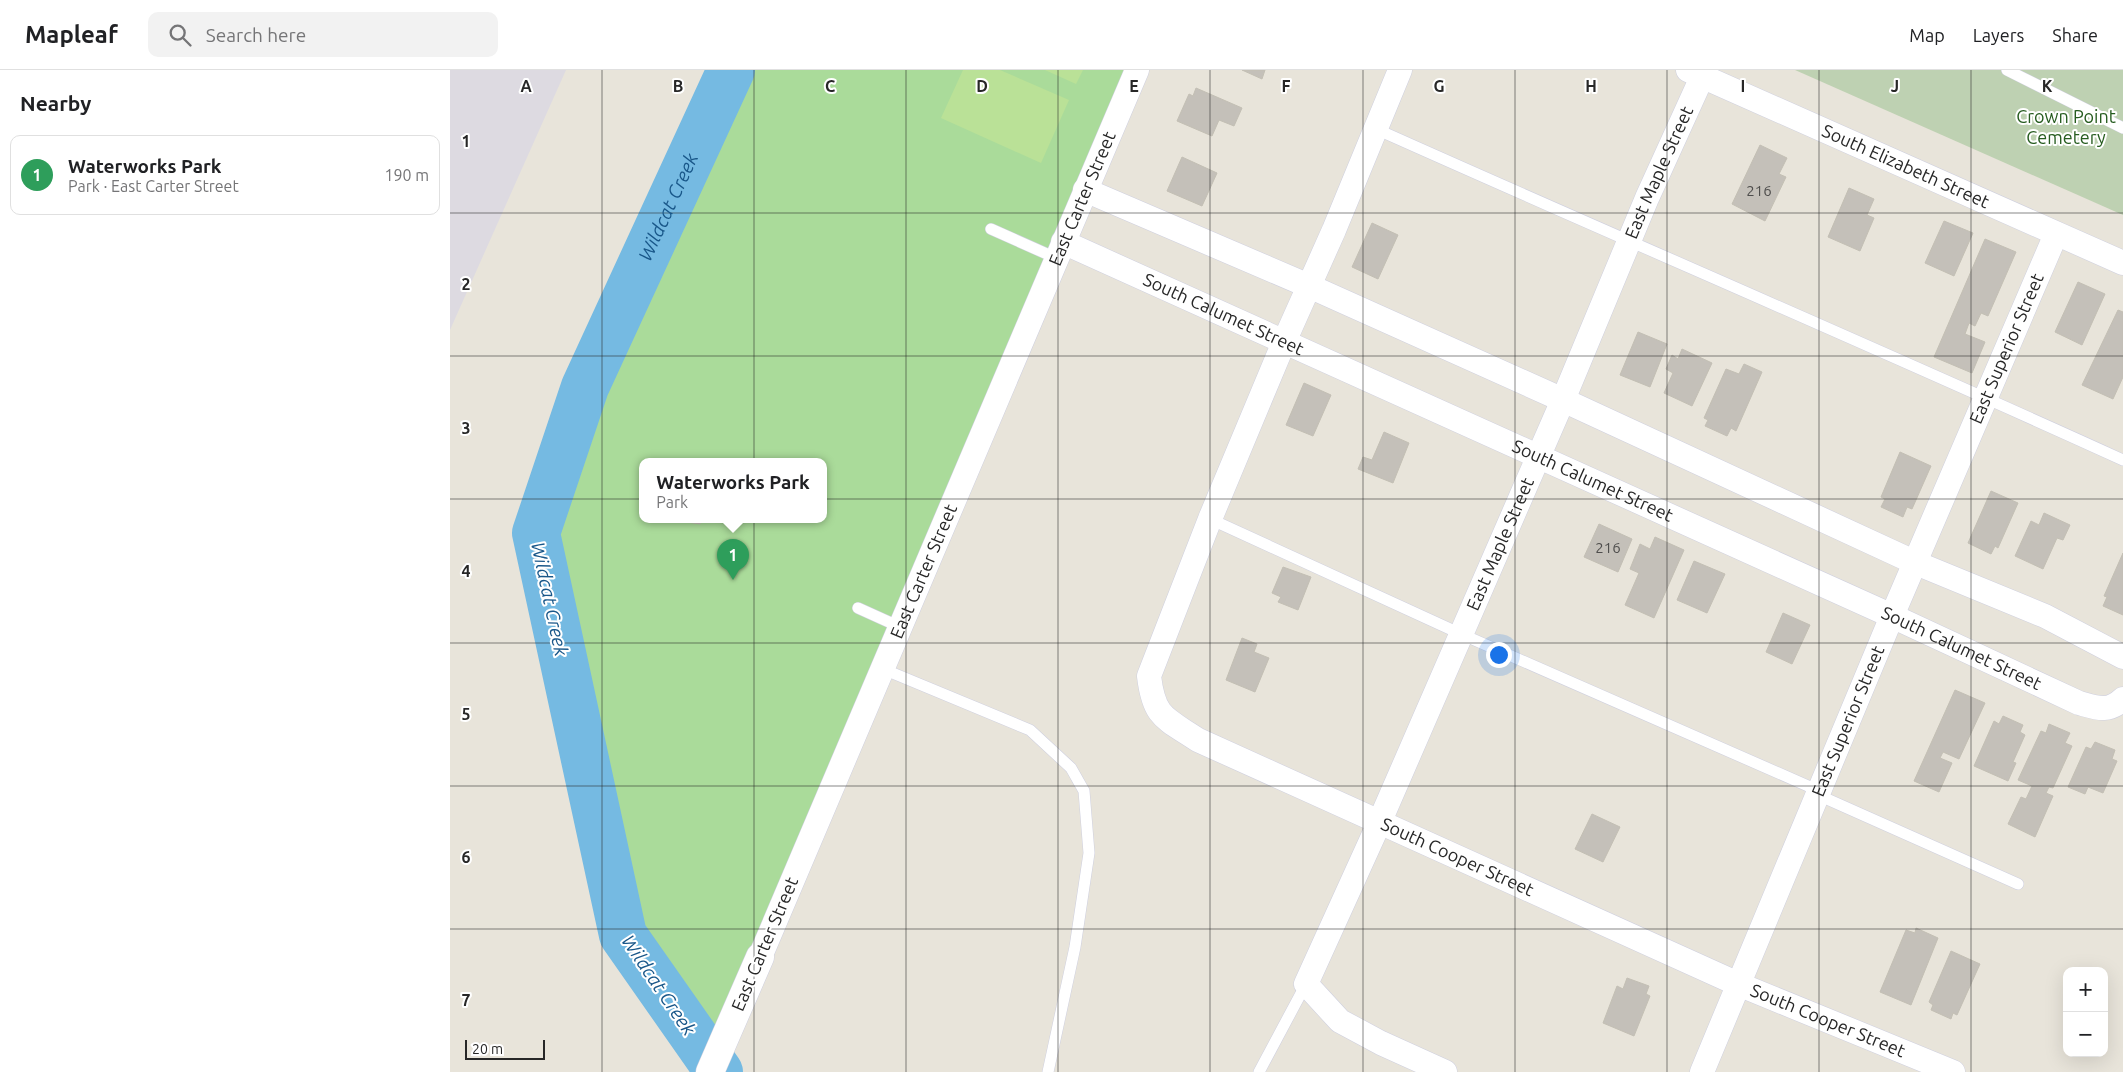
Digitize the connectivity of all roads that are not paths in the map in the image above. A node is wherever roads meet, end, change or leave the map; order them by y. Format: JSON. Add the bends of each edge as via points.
{"nodes":[{"id":1,"x":1137,"y":70,"type":"edge"},
{"id":2,"x":1400,"y":70,"type":"edge"},
{"id":3,"x":2007,"y":70,"type":"edge"},
{"id":4,"x":1695,"y":73,"type":"edge"},
{"id":5,"x":2123,"y":128,"type":"edge"},
{"id":6,"x":1376,"y":129,"type":"junction"},
{"id":7,"x":1085,"y":190,"type":"junction"},
{"id":8,"x":991,"y":229,"type":"dead end"},
{"id":9,"x":2056,"y":234,"type":"junction"},
{"id":10,"x":1629,"y":242,"type":"junction"},
{"id":11,"x":1059,"y":250,"type":"junction"},
{"id":12,"x":2123,"y":264,"type":"edge"},
{"id":13,"x":1308,"y":286,"type":"junction"},
{"id":14,"x":1284,"y":342,"type":"junction"},
{"id":15,"x":1987,"y":398,"type":"junction"},
{"id":16,"x":1563,"y":400,"type":"junction"},
{"id":17,"x":1539,"y":456,"type":"junction"},
{"id":18,"x":2123,"y":460,"type":"edge"},
{"id":19,"x":1210,"y":518,"type":"junction"},
{"id":20,"x":1916,"y":562,"type":"junction"},
{"id":21,"x":858,"y":608,"type":"dead end"},
{"id":22,"x":1892,"y":616,"type":"junction"},
{"id":23,"x":900,"y":627,"type":"junction"},
{"id":24,"x":1461,"y":634,"type":"junction"},
{"id":25,"x":2123,"y":657,"type":"edge"},
{"id":26,"x":883,"y":669,"type":"junction"},
{"id":27,"x":2123,"y":699,"type":"edge"},
{"id":28,"x":1818,"y":795,"type":"junction"},
{"id":29,"x":1380,"y":821,"type":"junction"},
{"id":30,"x":2018,"y":884,"type":"dead end"},
{"id":31,"x":760,"y":957,"type":"joint"},
{"id":32,"x":1306,"y":984,"type":"junction"},
{"id":33,"x":1738,"y":984,"type":"junction"},
{"id":34,"x":710,"y":1072,"type":"edge"},
{"id":35,"x":1048,"y":1072,"type":"edge"},
{"id":36,"x":1259,"y":1072,"type":"edge"},
{"id":37,"x":1445,"y":1072,"type":"edge"},
{"id":38,"x":1702,"y":1072,"type":"edge"},
{"id":39,"x":1953,"y":1072,"type":"edge"}],
"edges":[{"from":1,"to":7,"type":"street","name":"East Carter Street"},
{"from":2,"to":6,"type":"street","name":"South Cooper Street"},
{"from":3,"to":5,"type":"lane"},
{"from":4,"to":9,"type":"street","name":"South Elizabeth Street"},
{"from":4,"to":10,"type":"street","name":"East Maple Street"},
{"from":6,"to":10,"type":"lane"},
{"from":6,"to":13,"type":"street","name":"South Cooper Street"},
{"from":7,"to":11,"type":"street","name":"East Carter Street"},
{"from":7,"to":13,"type":"street"},
{"from":8,"to":11,"type":"lane"},
{"from":9,"to":12,"type":"street","name":"South Elizabeth Street"},
{"from":9,"to":15,"type":"street","name":"East Superior Street"},
{"from":10,"to":15,"type":"lane"},
{"from":10,"to":16,"type":"street","name":"East Maple Street"},
{"from":11,"to":14,"type":"street","name":"South Calumet Street"},
{"from":11,"to":23,"type":"street","name":"East Carter Street"},
{"from":13,"to":14,"type":"street","name":"South Cooper Street"},
{"from":13,"to":16,"type":"street"},
{"from":14,"to":17,"type":"street","name":"South Calumet Street"},
{"from":14,"to":19,"type":"street","name":"South Cooper Street"},
{"from":15,"to":18,"type":"lane"},
{"from":15,"to":20,"type":"street","name":"East Superior Street"},
{"from":16,"to":17,"type":"street","name":"East Maple Street"},
{"from":16,"to":20,"type":"street"},
{"from":17,"to":22,"type":"street","name":"South Calumet Street"},
{"from":17,"to":24,"type":"street","name":"East Maple Street"},
{"from":19,"to":24,"type":"lane"},
{"from":19,"to":29,"type":"street","name":"South Cooper Street","via":[[1149,676],[1152,697],[1162,716],[1198,740]]},
{"from":20,"to":22,"type":"street","name":"East Superior Street"},
{"from":20,"to":25,"type":"street","via":[[2045,616]]},
{"from":21,"to":23,"type":"lane"},
{"from":22,"to":27,"type":"street","name":"South Calumet Street","via":[[2079,704],[2114,707]]},
{"from":22,"to":28,"type":"street","name":"East Superior Street"},
{"from":23,"to":26,"type":"street","name":"East Carter Street"},
{"from":24,"to":28,"type":"lane","via":[[1808,786]]},
{"from":24,"to":29,"type":"street","name":"East Maple Street"},
{"from":26,"to":31,"type":"street","name":"East Carter Street"},
{"from":26,"to":35,"type":"lane","via":[[1030,730],[1071,768],[1084,791],[1089,853],[1075,947]]},
{"from":28,"to":30,"type":"lane"},
{"from":28,"to":33,"type":"street","name":"East Superior Street"},
{"from":29,"to":32,"type":"street","name":"East Maple Street"},
{"from":29,"to":33,"type":"street","name":"South Cooper Street"},
{"from":31,"to":34,"type":"street","name":"East Carter Street"},
{"from":32,"to":36,"type":"lane"},
{"from":32,"to":37,"type":"street","via":[[1340,1021]]},
{"from":33,"to":38,"type":"street","name":"East Superior Street"},
{"from":33,"to":39,"type":"street","name":"South Cooper Street"}]}
